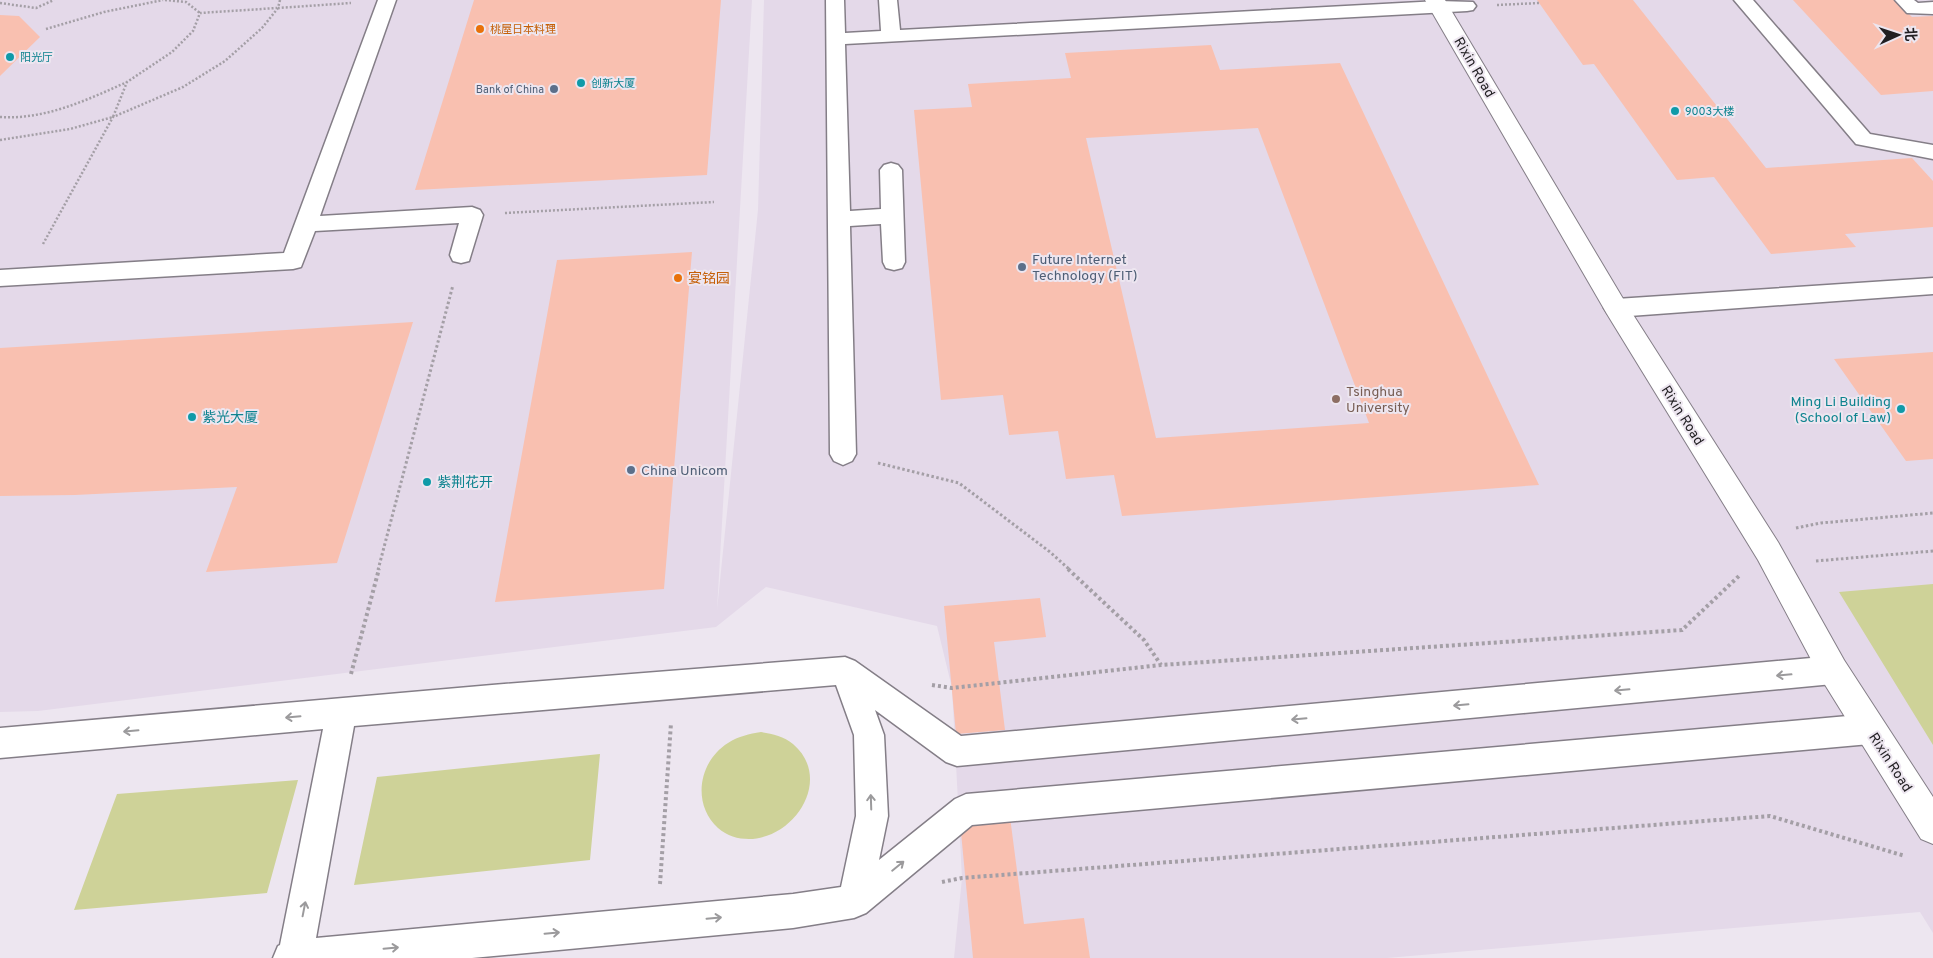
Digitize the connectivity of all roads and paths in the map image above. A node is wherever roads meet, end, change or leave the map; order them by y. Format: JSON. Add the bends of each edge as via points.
{"nodes":[{"id":1,"x":54,"y":0,"type":"edge"},
{"id":2,"x":164,"y":0,"type":"edge"},
{"id":3,"x":280,"y":0,"type":"edge"},
{"id":4,"x":387,"y":0,"type":"edge"},
{"id":5,"x":835,"y":0,"type":"edge"},
{"id":6,"x":888,"y":0,"type":"edge"},
{"id":7,"x":1743,"y":0,"type":"edge"},
{"id":8,"x":1904,"y":0,"type":"edge"},
{"id":9,"x":0,"y":3,"type":"edge"},
{"id":10,"x":1437,"y":3,"type":"edge"},
{"id":11,"x":1539,"y":3,"type":"dead end"},
{"id":12,"x":1467,"y":6,"type":"joint"},
{"id":13,"x":278,"y":8,"type":"junction"},
{"id":14,"x":1933,"y":8,"type":"edge"},
{"id":15,"x":200,"y":13,"type":"junction"},
{"id":16,"x":46,"y":29,"type":"dead end"},
{"id":17,"x":891,"y":36,"type":"junction"},
{"id":18,"x":836,"y":40,"type":"junction"},
{"id":19,"x":127,"y":82,"type":"junction"},
{"id":20,"x":114,"y":116,"type":"junction"},
{"id":21,"x":0,"y":117,"type":"edge"},
{"id":22,"x":0,"y":140,"type":"edge"},
{"id":23,"x":1933,"y":152,"type":"edge"},
{"id":24,"x":891,"y":170,"type":"dead end"},
{"id":25,"x":714,"y":202,"type":"dead end"},
{"id":26,"x":472,"y":215,"type":"junction"},
{"id":27,"x":892,"y":216,"type":"junction"},
{"id":28,"x":839,"y":219,"type":"junction"},
{"id":29,"x":306,"y":224,"type":"junction"},
{"id":30,"x":461,"y":255,"type":"joint"},
{"id":31,"x":894,"y":262,"type":"dead end"},
{"id":32,"x":25,"y":276,"type":"junction"},
{"id":33,"x":0,"y":278,"type":"edge"},
{"id":34,"x":1933,"y":286,"type":"edge"},
{"id":35,"x":1616,"y":308,"type":"junction"},
{"id":36,"x":843,"y":454,"type":"joint"},
{"id":37,"x":1933,"y":513,"type":"edge"},
{"id":38,"x":1933,"y":552,"type":"edge"},
{"id":39,"x":1772,"y":557,"type":"junction"},
{"id":40,"x":1160,"y":665,"type":"junction"},
{"id":41,"x":1833,"y":670,"type":"junction"},
{"id":42,"x":844,"y":671,"type":"junction"},
{"id":43,"x":922,"y":684,"type":"dead end"},
{"id":44,"x":673,"y":685,"type":"junction"},
{"id":45,"x":341,"y":713,"type":"junction"},
{"id":46,"x":1870,"y":729,"type":"junction"},
{"id":47,"x":0,"y":743,"type":"edge"},
{"id":48,"x":1933,"y":827,"type":"edge"},
{"id":49,"x":1914,"y":858,"type":"dead end"},
{"id":50,"x":935,"y":884,"type":"dead end"},
{"id":51,"x":854,"y":901,"type":"junction"},
{"id":52,"x":657,"y":923,"type":"junction"},
{"id":53,"x":294,"y":958,"type":"edge"}],
"edges":[{"from":1,"to":9,"type":"path","via":[[36,8]]},
{"from":2,"to":15,"type":"path","via":[[186,2]]},
{"from":2,"to":16,"type":"path","via":[[83,16]]},
{"from":3,"to":13,"type":"path"},
{"from":4,"to":13,"type":"path"},
{"from":4,"to":29,"type":"lane"},
{"from":5,"to":18,"type":"lane"},
{"from":6,"to":17,"type":"lane"},
{"from":7,"to":23,"type":"lane","via":[[1867,140]]},
{"from":8,"to":14,"type":"lane","via":[[1913,9]]},
{"from":10,"to":12,"type":"lane"},
{"from":10,"to":17,"type":"lane"},
{"from":10,"to":35,"type":"street","name":"Rixin Road"},
{"from":11,"to":12,"type":"path"},
{"from":13,"to":15,"type":"path"},
{"from":13,"to":20,"type":"path","via":[[265,27],[239,51],[204,76]]},
{"from":15,"to":19,"type":"path","via":[[192,31],[172,52]]},
{"from":17,"to":18,"type":"lane"},
{"from":18,"to":28,"type":"lane"},
{"from":19,"to":20,"type":"path"},
{"from":19,"to":21,"type":"path","via":[[87,100],[43,114]]},
{"from":20,"to":22,"type":"path","via":[[70,129]]},
{"from":20,"to":32,"type":"path"},
{"from":24,"to":27,"type":"lane"},
{"from":25,"to":26,"type":"path"},
{"from":26,"to":29,"type":"lane"},
{"from":26,"to":30,"type":"lane"},
{"from":27,"to":28,"type":"lane"},
{"from":27,"to":31,"type":"lane"},
{"from":28,"to":36,"type":"lane"},
{"from":29,"to":32,"type":"lane","via":[[293,261]]},
{"from":30,"to":45,"type":"path"},
{"from":32,"to":33,"type":"lane"},
{"from":34,"to":35,"type":"lane"},
{"from":35,"to":39,"type":"street","name":"Rixin Road"},
{"from":36,"to":40,"type":"path","via":[[959,483],[1050,552],[1144,640]]},
{"from":37,"to":39,"type":"path","via":[[1793,528]]},
{"from":38,"to":39,"type":"path"},
{"from":39,"to":40,"type":"path","via":[[1741,574],[1682,630]]},
{"from":39,"to":41,"type":"street","name":"Rixin Road"},
{"from":40,"to":43,"type":"path","via":[[952,688]]},
{"from":41,"to":42,"type":"lane","one_way":true,"via":[[957,751]]},
{"from":41,"to":46,"type":"street","name":"Rixin Road"},
{"from":42,"to":44,"type":"lane"},
{"from":51,"to":42,"type":"lane","one_way":true,"via":[[872,816],[869,735]]},
{"from":44,"to":45,"type":"lane"},
{"from":44,"to":52,"type":"path"},
{"from":45,"to":47,"type":"lane","one_way":true},
{"from":53,"to":45,"type":"lane","one_way":true},
{"from":46,"to":48,"type":"street","name":"Rixin Road"},
{"from":51,"to":46,"type":"lane","one_way":true,"via":[[966,810]]},
{"from":49,"to":50,"type":"path","via":[[1770,816],[962,878]]},
{"from":52,"to":51,"type":"lane","one_way":true,"via":[[793,911]]},
{"from":53,"to":52,"type":"lane","one_way":true}]}
